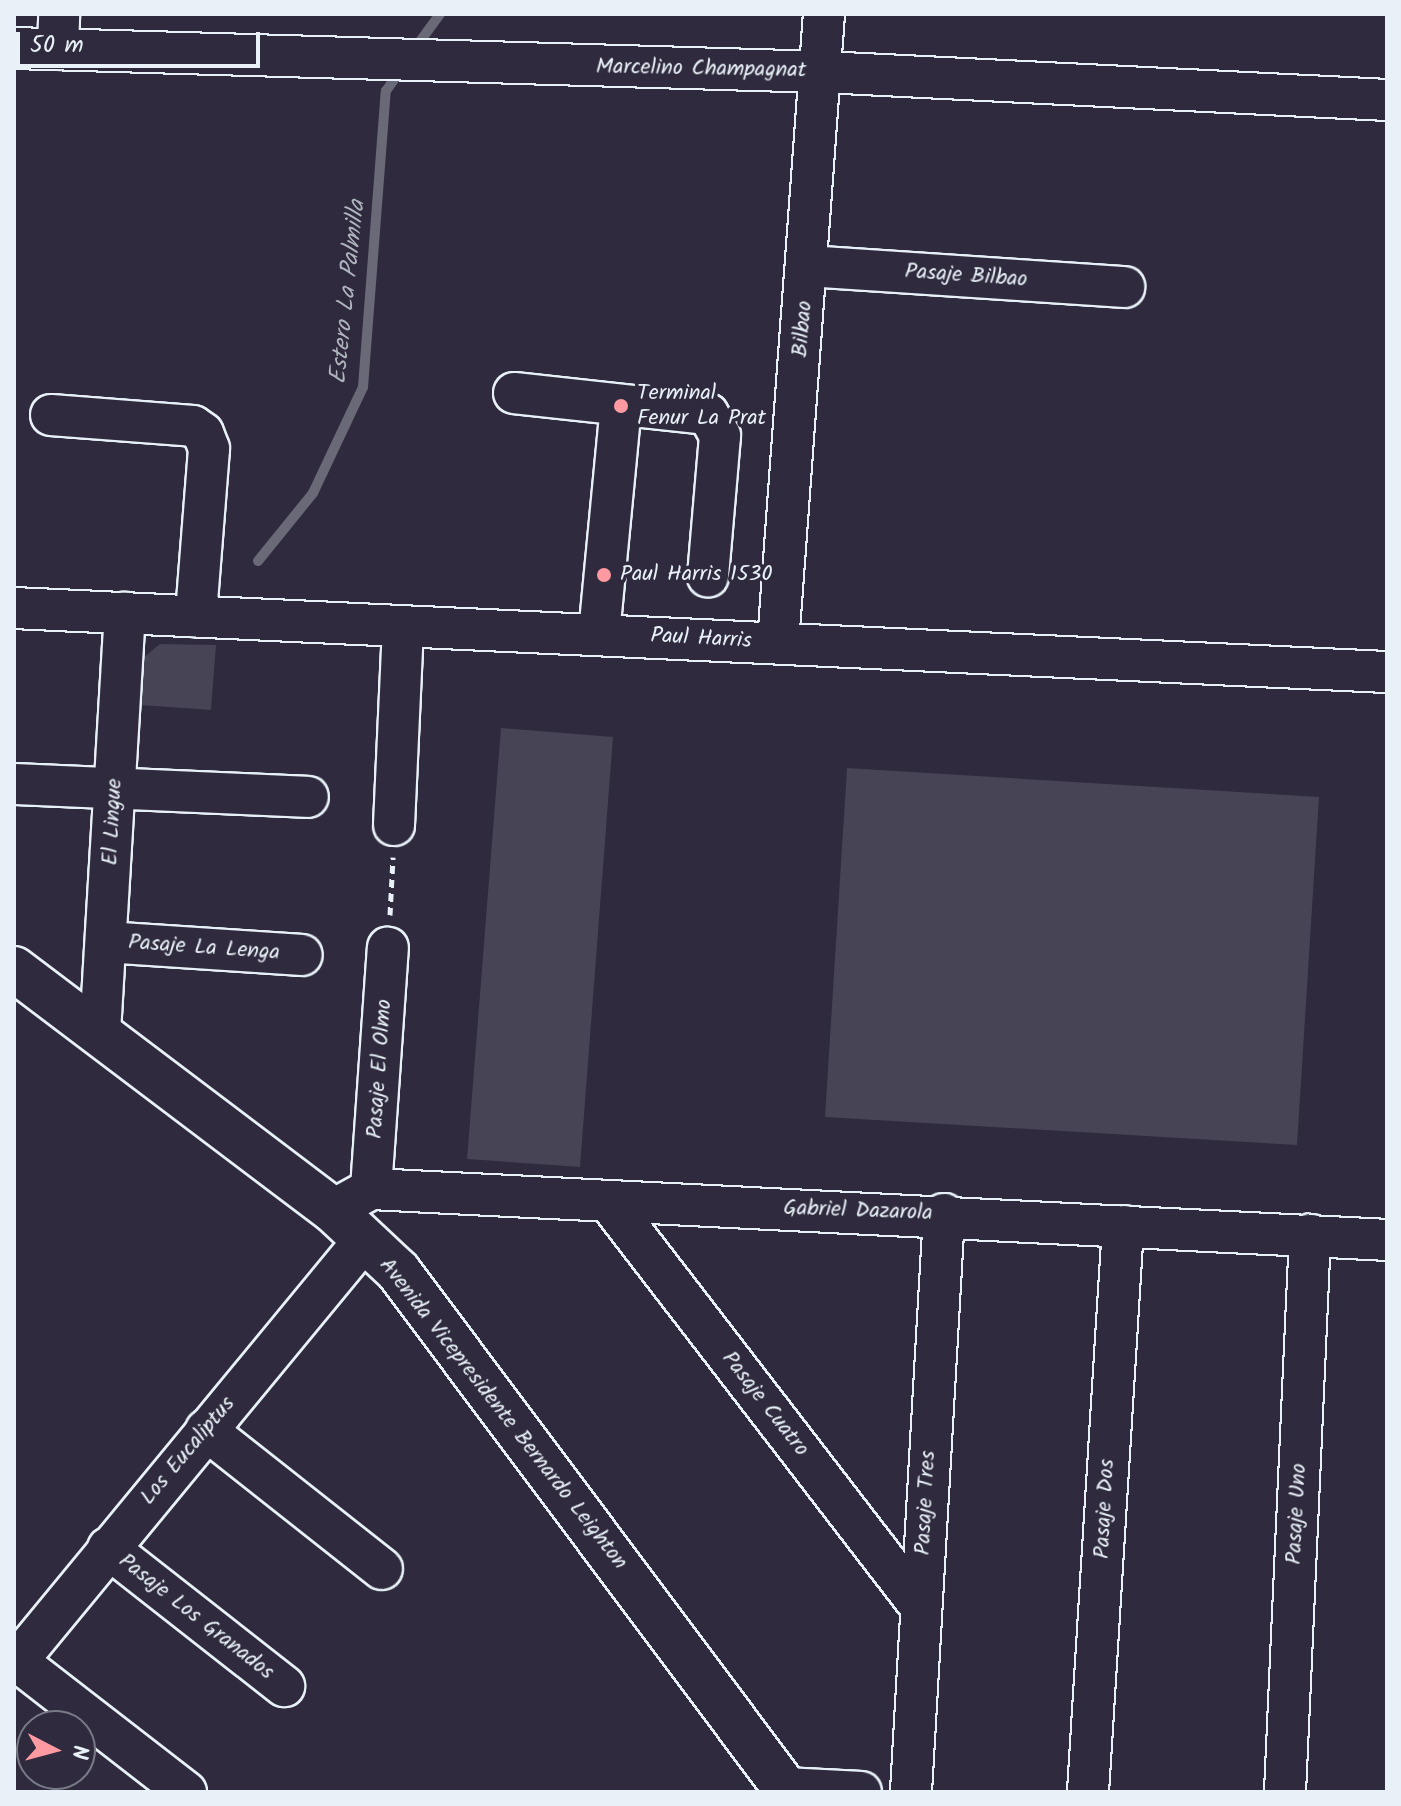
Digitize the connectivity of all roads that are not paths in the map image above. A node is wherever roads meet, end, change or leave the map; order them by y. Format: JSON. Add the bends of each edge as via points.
{"nodes":[{"id":1,"x":824,"y":14,"type":"edge"},
{"id":2,"x":58,"y":31,"type":"edge"},
{"id":3,"x":14,"y":48,"type":"edge"},
{"id":4,"x":823,"y":72,"type":"junction"},
{"id":5,"x":1387,"y":100,"type":"edge"},
{"id":6,"x":808,"y":266,"type":"junction"},
{"id":7,"x":1124,"y":287,"type":"dead end"},
{"id":8,"x":514,"y":393,"type":"dead end"},
{"id":9,"x":621,"y":406,"type":"junction"},
{"id":10,"x":51,"y":415,"type":"dead end"},
{"id":11,"x":708,"y":576,"type":"dead end"},
{"id":12,"x":14,"y":608,"type":"edge"},
{"id":13,"x":125,"y":613,"type":"junction"},
{"id":14,"x":196,"y":616,"type":"junction"},
{"id":15,"x":403,"y":626,"type":"junction"},
{"id":16,"x":599,"y":634,"type":"junction"},
{"id":17,"x":778,"y":643,"type":"junction"},
{"id":18,"x":1387,"y":672,"type":"edge"},
{"id":19,"x":14,"y":784,"type":"edge"},
{"id":20,"x":115,"y":789,"type":"junction"},
{"id":21,"x":308,"y":797,"type":"dead end"},
{"id":22,"x":394,"y":825,"type":"road end"},
{"id":23,"x":106,"y":942,"type":"junction"},
{"id":24,"x":388,"y":948,"type":"road end"},
{"id":25,"x":302,"y":955,"type":"dead end"},
{"id":26,"x":14,"y":969,"type":"edge"},
{"id":27,"x":100,"y":1032,"type":"junction"},
{"id":28,"x":371,"y":1189,"type":"junction"},
{"id":29,"x":609,"y":1202,"type":"junction"},
{"id":30,"x":333,"y":1210,"type":"junction"},
{"id":31,"x":944,"y":1214,"type":"junction"},
{"id":32,"x":1123,"y":1226,"type":"junction"},
{"id":33,"x":1310,"y":1235,"type":"junction"},
{"id":34,"x":365,"y":1239,"type":"junction"},
{"id":35,"x":1387,"y":1240,"type":"edge"},
{"id":36,"x":206,"y":1430,"type":"junction"},
{"id":37,"x":108,"y":1548,"type":"junction"},
{"id":38,"x":382,"y":1569,"type":"dead end"},
{"id":39,"x":920,"y":1606,"type":"junction"},
{"id":40,"x":16,"y":1663,"type":"edge"},
{"id":41,"x":284,"y":1686,"type":"dead end"},
{"id":42,"x":786,"y":1790,"type":"edge"},
{"id":43,"x":186,"y":1792,"type":"edge"},
{"id":44,"x":861,"y":1792,"type":"edge"},
{"id":45,"x":911,"y":1792,"type":"edge"},
{"id":46,"x":1088,"y":1792,"type":"edge"},
{"id":47,"x":1285,"y":1792,"type":"edge"}],
"edges":[{"from":1,"to":4,"type":"street","name":"Bilbao"},
{"from":2,"to":3,"type":"street","name":"Marcelino Champagnat"},
{"from":2,"to":4,"type":"street","name":"Marcelino Champagnat"},
{"from":4,"to":5,"type":"street","name":"Marcelino Champagnat"},
{"from":4,"to":6,"type":"street","name":"Bilbao"},
{"from":6,"to":7,"type":"street","name":"Pasaje Bilbao"},
{"from":6,"to":17,"type":"street","name":"Bilbao"},
{"from":8,"to":9,"type":"street"},
{"from":9,"to":11,"type":"street","via":[[708,414],[717,423]]},
{"from":9,"to":16,"type":"street"},
{"from":10,"to":14,"type":"street","via":[[193,426],[203,433],[209,449]]},
{"from":12,"to":13,"type":"street","name":"Paul Harris"},
{"from":13,"to":14,"type":"street","name":"Paul Harris"},
{"from":13,"to":20,"type":"street","name":"El Lingue"},
{"from":14,"to":15,"type":"street","name":"Paul Harris"},
{"from":15,"to":16,"type":"street","name":"Paul Harris"},
{"from":15,"to":22,"type":"street"},
{"from":16,"to":17,"type":"street","name":"Paul Harris"},
{"from":17,"to":18,"type":"street","name":"Paul Harris"},
{"from":19,"to":20,"type":"street"},
{"from":20,"to":21,"type":"street"},
{"from":20,"to":23,"type":"street","name":"El Lingue"},
{"from":23,"to":25,"type":"street","name":"Pasaje La Lenga"},
{"from":23,"to":27,"type":"street","name":"El Lingue"},
{"from":24,"to":28,"type":"street","name":"Pasaje El Olmo"},
{"from":26,"to":27,"type":"main road","name":"Avenida Vicepresidente Bernardo Leighton"},
{"from":27,"to":30,"type":"main road","name":"Avenida Vicepresidente Bernardo Leighton"},
{"from":28,"to":29,"type":"street","name":"Gabriel Dazarola"},
{"from":28,"to":30,"type":"street"},
{"from":29,"to":31,"type":"street","name":"Gabriel Dazarola"},
{"from":29,"to":39,"type":"street","name":"Pasaje Cuatro"},
{"from":30,"to":34,"type":"main road","name":"Avenida Vicepresidente Bernardo Leighton"},
{"from":31,"to":32,"type":"street","name":"Gabriel Dazarola"},
{"from":31,"to":39,"type":"street","name":"Pasaje Tres"},
{"from":32,"to":33,"type":"street","name":"Gabriel Dazarola"},
{"from":32,"to":46,"type":"street","name":"Pasaje Dos"},
{"from":33,"to":35,"type":"street","name":"Gabriel Dazarola"},
{"from":33,"to":47,"type":"street","name":"Pasaje Uno"},
{"from":34,"to":36,"type":"street","name":"Los Eucaliptus"},
{"from":34,"to":42,"type":"main road","name":"Avenida Vicepresidente Bernardo Leighton","via":[[398,1271]]},
{"from":36,"to":37,"type":"street","name":"Los Eucaliptus"},
{"from":36,"to":38,"type":"street"},
{"from":37,"to":40,"type":"street","name":"Los Eucaliptus"},
{"from":37,"to":41,"type":"street","name":"Pasaje Los Granados"},
{"from":39,"to":45,"type":"street","name":"Pasaje Tres"},
{"from":40,"to":43,"type":"street"},
{"from":42,"to":44,"type":"street"}]}
